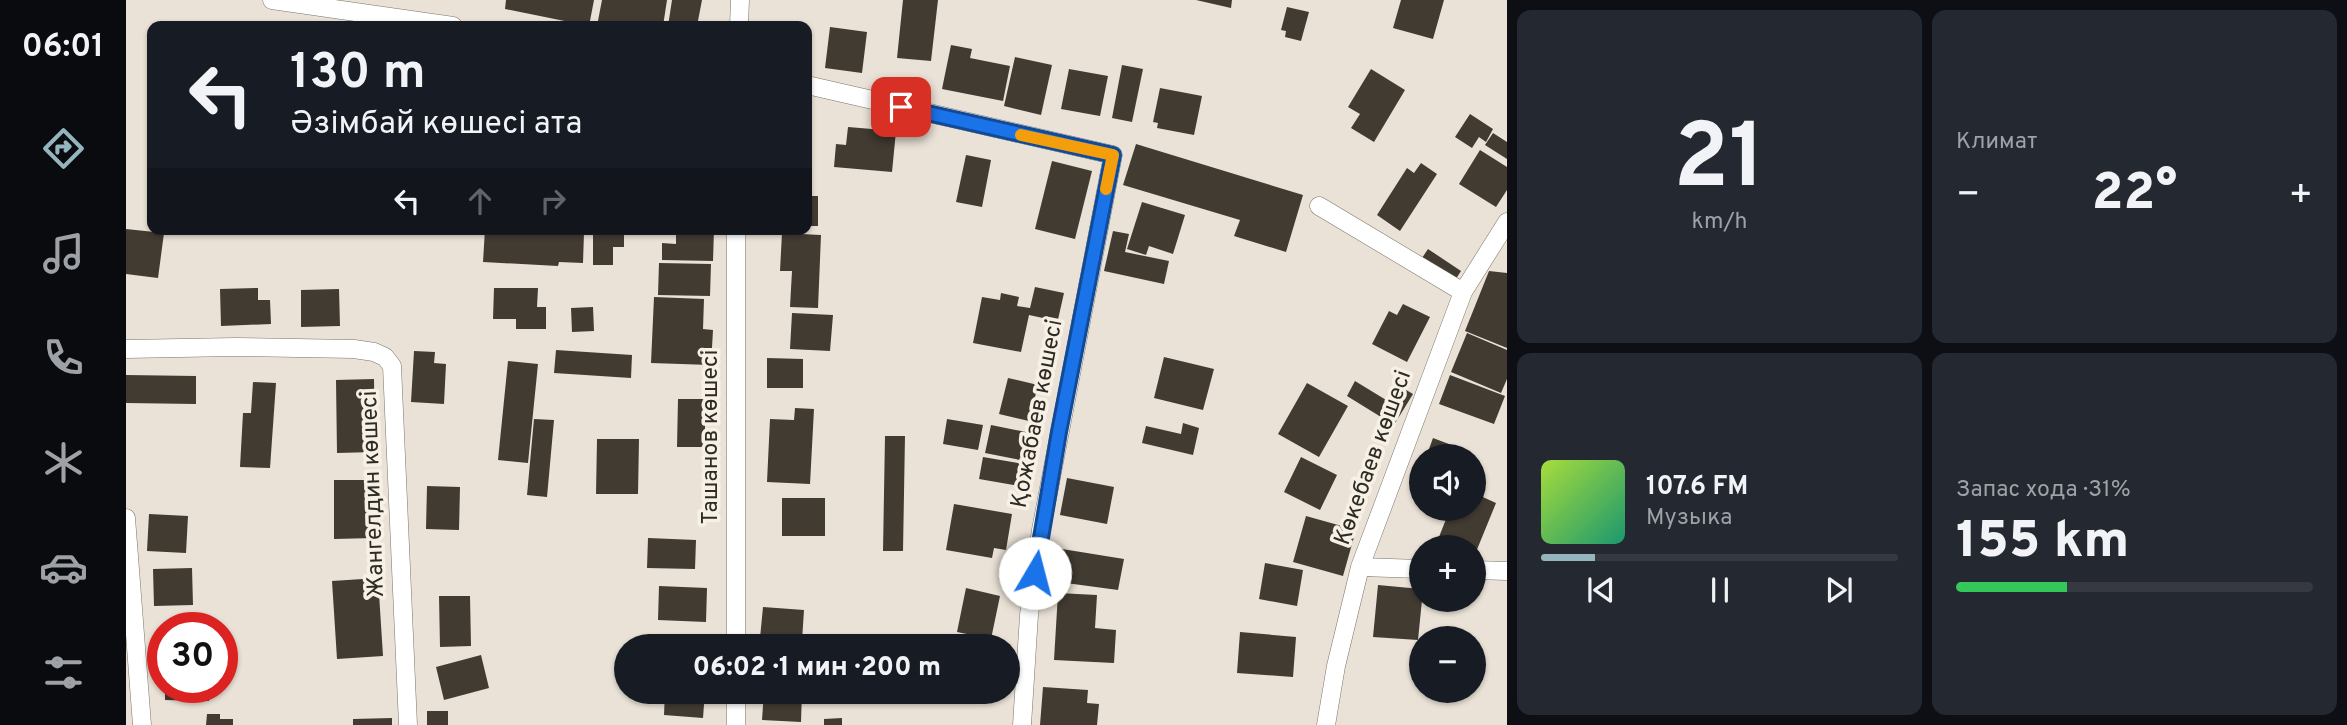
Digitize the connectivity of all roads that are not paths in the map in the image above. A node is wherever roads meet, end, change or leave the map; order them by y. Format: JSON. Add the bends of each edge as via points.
{"nodes":[{"id":1,"x":272,"y":0,"type":"edge"},
{"id":2,"x":740,"y":0,"type":"edge"},
{"id":3,"x":418,"y":21,"type":"edge"},
{"id":4,"x":739,"y":21,"type":"edge"},
{"id":5,"x":812,"y":86,"type":"edge"},
{"id":6,"x":1319,"y":206,"type":"dead end"},
{"id":7,"x":1507,"y":222,"type":"edge"},
{"id":8,"x":736,"y":235,"type":"edge"},
{"id":9,"x":1463,"y":292,"type":"junction"},
{"id":10,"x":126,"y":349,"type":"edge"},
{"id":11,"x":126,"y":518,"type":"edge"},
{"id":12,"x":1360,"y":567,"type":"junction"},
{"id":13,"x":1409,"y":569,"type":"edge"},
{"id":14,"x":1486,"y":570,"type":"edge"},
{"id":15,"x":1507,"y":571,"type":"edge"},
{"id":16,"x":736,"y":634,"type":"edge"},
{"id":17,"x":736,"y":704,"type":"edge"},
{"id":18,"x":142,"y":725,"type":"edge"},
{"id":19,"x":408,"y":725,"type":"edge"},
{"id":20,"x":736,"y":725,"type":"edge"},
{"id":21,"x":1022,"y":725,"type":"edge"},
{"id":22,"x":1326,"y":725,"type":"edge"}],
"edges":[{"from":1,"to":3,"type":"street"},
{"from":2,"to":4,"type":"street"},
{"from":5,"to":21,"type":"street","name":"Қожабаев көшесі","via":[[1113,155],[1041,530],[1029,615]]},
{"from":6,"to":9,"type":"street"},
{"from":7,"to":9,"type":"street","name":"Көкебаев көшесі"},
{"from":8,"to":16,"type":"street","name":"Ташанов көшесі"},
{"from":9,"to":12,"type":"street","name":"Көкебаев көшесі"},
{"from":10,"to":19,"type":"street","name":"Жангелдин көшесі","via":[[354,349],[374,352],[392,366]]},
{"from":11,"to":18,"type":"street"},
{"from":12,"to":13,"type":"street"},
{"from":12,"to":22,"type":"street","name":"Көкебаев көшесі"},
{"from":14,"to":15,"type":"street"},
{"from":17,"to":20,"type":"street"}]}
